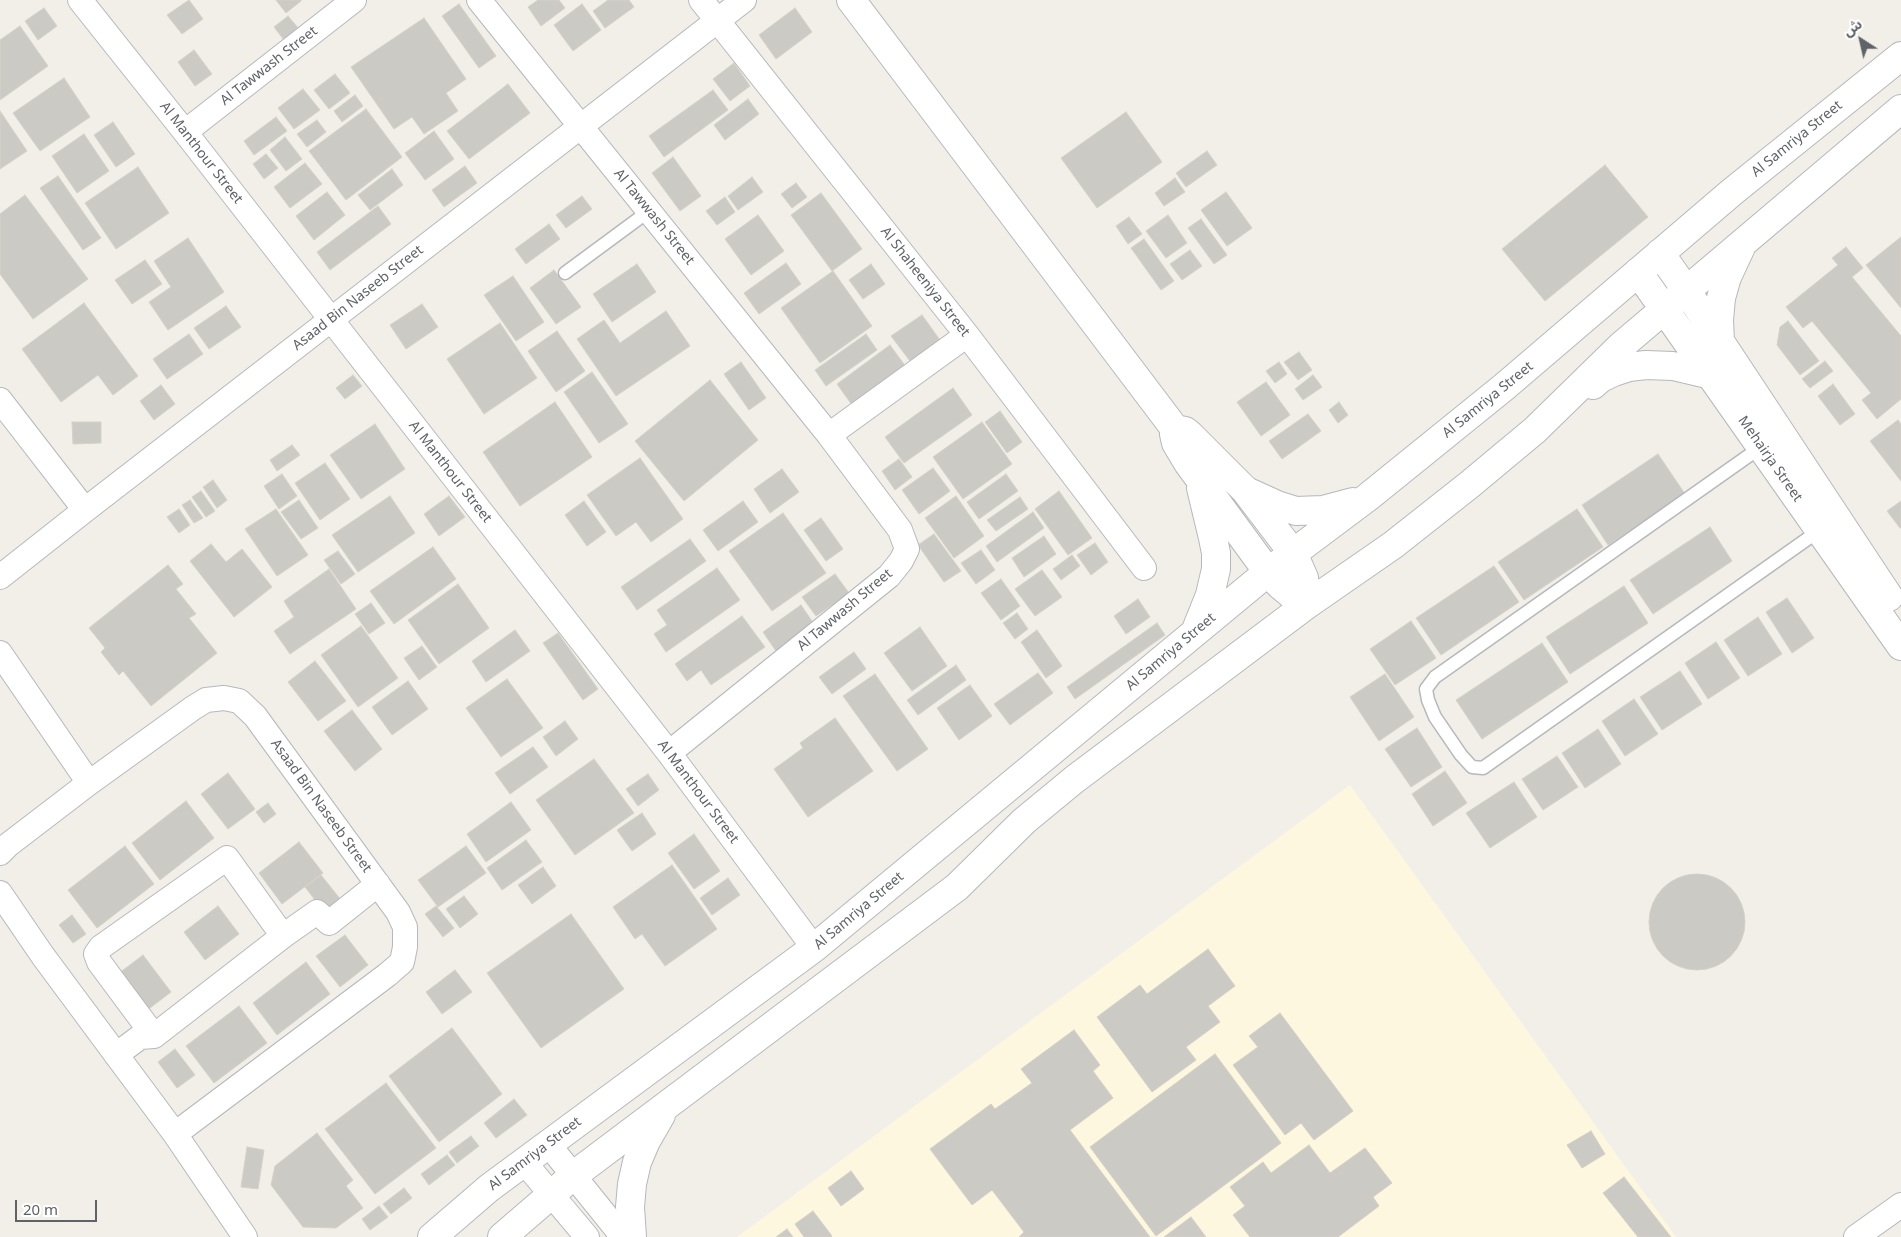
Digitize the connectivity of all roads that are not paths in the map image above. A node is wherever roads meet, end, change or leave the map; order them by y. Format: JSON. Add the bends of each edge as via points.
{"nodes":[{"id":1,"x":80,"y":0,"type":"edge"},
{"id":2,"x":354,"y":0,"type":"edge"},
{"id":3,"x":479,"y":0,"type":"edge"},
{"id":4,"x":702,"y":0,"type":"edge"},
{"id":5,"x":744,"y":0,"type":"edge"},
{"id":6,"x":851,"y":0,"type":"edge"},
{"id":7,"x":718,"y":21,"type":"junction"},
{"id":8,"x":1901,"y":56,"type":"edge"},
{"id":9,"x":1901,"y":109,"type":"edge"},
{"id":10,"x":581,"y":126,"type":"junction"},
{"id":11,"x":185,"y":132,"type":"junction"},
{"id":12,"x":649,"y":211,"type":"junction"},
{"id":13,"x":1747,"y":238,"type":"junction"},
{"id":14,"x":1660,"y":253,"type":"junction"},
{"id":15,"x":1638,"y":272,"type":"junction"},
{"id":16,"x":565,"y":273,"type":"dead end"},
{"id":17,"x":1686,"y":290,"type":"junction"},
{"id":18,"x":1664,"y":309,"type":"junction"},
{"id":19,"x":331,"y":319,"type":"junction"},
{"id":20,"x":966,"y":335,"type":"junction"},
{"id":21,"x":1720,"y":342,"type":"junction"},
{"id":22,"x":1711,"y":375,"type":"junction"},
{"id":23,"x":0,"y":400,"type":"edge"},
{"id":24,"x":1175,"y":430,"type":"junction"},
{"id":25,"x":1535,"y":430,"type":"junction"},
{"id":26,"x":829,"y":435,"type":"junction"},
{"id":27,"x":1761,"y":447,"type":"junction"},
{"id":28,"x":1199,"y":479,"type":"junction"},
{"id":29,"x":1245,"y":490,"type":"junction"},
{"id":30,"x":1368,"y":497,"type":"junction"},
{"id":31,"x":85,"y":510,"type":"junction"},
{"id":32,"x":1820,"y":530,"type":"junction"},
{"id":33,"x":1292,"y":553,"type":"junction"},
{"id":34,"x":1144,"y":568,"type":"dead end"},
{"id":35,"x":1268,"y":572,"type":"junction"},
{"id":36,"x":0,"y":577,"type":"edge"},
{"id":37,"x":1305,"y":606,"type":"junction"},
{"id":38,"x":1901,"y":615,"type":"edge"},
{"id":39,"x":1195,"y":632,"type":"junction"},
{"id":40,"x":1901,"y":646,"type":"edge"},
{"id":41,"x":0,"y":653,"type":"edge"},
{"id":42,"x":669,"y":753,"type":"junction"},
{"id":43,"x":89,"y":782,"type":"junction"},
{"id":44,"x":0,"y":854,"type":"edge"},
{"id":45,"x":378,"y":884,"type":"junction"},
{"id":46,"x":0,"y":893,"type":"edge"},
{"id":47,"x":282,"y":936,"type":"junction"},
{"id":48,"x":814,"y":948,"type":"junction"},
{"id":49,"x":154,"y":1036,"type":"junction"},
{"id":50,"x":116,"y":1055,"type":"junction"},
{"id":51,"x":670,"y":1102,"type":"junction"},
{"id":52,"x":174,"y":1134,"type":"junction"},
{"id":53,"x":548,"y":1144,"type":"junction"},
{"id":54,"x":524,"y":1162,"type":"junction"},
{"id":55,"x":574,"y":1175,"type":"junction"},
{"id":56,"x":551,"y":1195,"type":"junction"},
{"id":57,"x":1901,"y":1205,"type":"edge"},
{"id":58,"x":245,"y":1237,"type":"edge"},
{"id":59,"x":432,"y":1237,"type":"edge"},
{"id":60,"x":502,"y":1237,"type":"edge"},
{"id":61,"x":587,"y":1237,"type":"edge"},
{"id":62,"x":623,"y":1237,"type":"edge"},
{"id":63,"x":632,"y":1237,"type":"edge"},
{"id":64,"x":1856,"y":1237,"type":"edge"}],
"edges":[{"from":1,"to":11,"type":"street","name":"Al Manthour Street"},
{"from":2,"to":11,"type":"street","name":"Al Tawwash Street"},
{"from":3,"to":10,"type":"street","name":"Al Tawwash Street"},
{"from":4,"to":7,"type":"street","name":"Al Shaheeniya Street"},
{"from":5,"to":7,"type":"street","name":"Asaad Bin Naseeb Street"},
{"from":6,"to":24,"type":"street"},
{"from":7,"to":10,"type":"street","name":"Asaad Bin Naseeb Street"},
{"from":7,"to":20,"type":"street","name":"Al Shaheeniya Street"},
{"from":8,"to":14,"type":"street","name":"Al Samriya Street"},
{"from":9,"to":13,"type":"street"},
{"from":10,"to":12,"type":"street","name":"Al Tawwash Street"},
{"from":10,"to":19,"type":"street","name":"Asaad Bin Naseeb Street"},
{"from":11,"to":19,"type":"street","name":"Al Manthour Street"},
{"from":12,"to":16,"type":"lane"},
{"from":12,"to":26,"type":"street","name":"Al Tawwash Street"},
{"from":13,"to":17,"type":"street"},
{"from":13,"to":21,"type":"street","via":[[1735,256],[1721,298]]},
{"from":14,"to":15,"type":"street","name":"Al Samriya Street"},
{"from":14,"to":17,"type":"street","name":"Mehairja Street"},
{"from":15,"to":18,"type":"street","name":"Mehairja Street"},
{"from":15,"to":30,"type":"street","name":"Al Samriya Street","via":[[1504,387]]},
{"from":17,"to":18,"type":"street"},
{"from":17,"to":21,"type":"street","name":"Mehairja Street"},
{"from":18,"to":22,"type":"street","name":"Mehairja Street"},
{"from":18,"to":25,"type":"street"},
{"from":19,"to":31,"type":"street","name":"Asaad Bin Naseeb Street"},
{"from":19,"to":42,"type":"street","name":"Al Manthour Street"},
{"from":20,"to":26,"type":"street"},
{"from":20,"to":34,"type":"street","name":"Al Shaheeniya Street"},
{"from":21,"to":38,"type":"street","name":"Mehairja Street"},
{"from":22,"to":25,"type":"street","via":[[1673,366],[1629,367],[1601,378]]},
{"from":22,"to":27,"type":"street","name":"Mehairja Street"},
{"from":23,"to":31,"type":"street"},
{"from":24,"to":28,"type":"street","via":[[1176,444]]},
{"from":24,"to":29,"type":"street","via":[[1190,435]]},
{"from":25,"to":37,"type":"street","via":[[1393,545]]},
{"from":26,"to":42,"type":"street","name":"Al Tawwash Street","via":[[900,530],[907,549],[901,562],[889,576]]},
{"from":27,"to":32,"type":"street","name":"Mehairja Street"},
{"from":27,"to":32,"type":"lane","via":[[1435,676],[1426,689],[1428,700],[1435,717],[1461,755],[1472,767],[1483,768]]},
{"from":28,"to":35,"type":"street"},
{"from":28,"to":39,"type":"street","via":[[1216,553],[1216,569],[1210,595]]},
{"from":29,"to":30,"type":"street","via":[[1286,508],[1310,512],[1344,506]]},
{"from":29,"to":33,"type":"street"},
{"from":30,"to":33,"type":"street","name":"Al Samriya Street"},
{"from":31,"to":36,"type":"street","name":"Asaad Bin Naseeb Street"},
{"from":32,"to":40,"type":"street","name":"Mehairja Street"},
{"from":33,"to":35,"type":"street","name":"Al Samriya Street"},
{"from":33,"to":37,"type":"street","via":[[1304,578]]},
{"from":35,"to":37,"type":"street"},
{"from":35,"to":39,"type":"street","name":"Al Samriya Street"},
{"from":37,"to":51,"type":"street","via":[[1049,799],[979,867],[933,906]]},
{"from":39,"to":48,"type":"street","name":"Al Samriya Street"},
{"from":41,"to":43,"type":"street"},
{"from":42,"to":48,"type":"street","name":"Al Manthour Street"},
{"from":43,"to":44,"type":"street"},
{"from":43,"to":45,"type":"street","name":"Asaad Bin Naseeb Street","via":[[206,700],[224,698],[239,701],[255,716]]},
{"from":45,"to":47,"type":"street","via":[[329,923],[317,912]]},
{"from":45,"to":52,"type":"street","name":"Asaad Bin Naseeb Street","via":[[405,927],[402,962]]},
{"from":46,"to":50,"type":"street"},
{"from":47,"to":49,"type":"street"},
{"from":47,"to":49,"type":"street","via":[[227,858],[101,947],[96,954],[99,962]]},
{"from":48,"to":53,"type":"street","name":"Al Samriya Street"},
{"from":49,"to":50,"type":"street","via":[[140,1037]]},
{"from":50,"to":52,"type":"street"},
{"from":51,"to":55,"type":"street"},
{"from":51,"to":63,"type":"street","via":[[637,1162],[630,1207]]},
{"from":52,"to":58,"type":"street"},
{"from":53,"to":54,"type":"street","name":"Al Samriya Street"},
{"from":53,"to":55,"type":"street"},
{"from":54,"to":56,"type":"street"},
{"from":54,"to":59,"type":"street","name":"Al Samriya Street"},
{"from":55,"to":56,"type":"street"},
{"from":55,"to":62,"type":"street"},
{"from":56,"to":60,"type":"street"},
{"from":56,"to":61,"type":"street"},
{"from":57,"to":64,"type":"street"}]}
